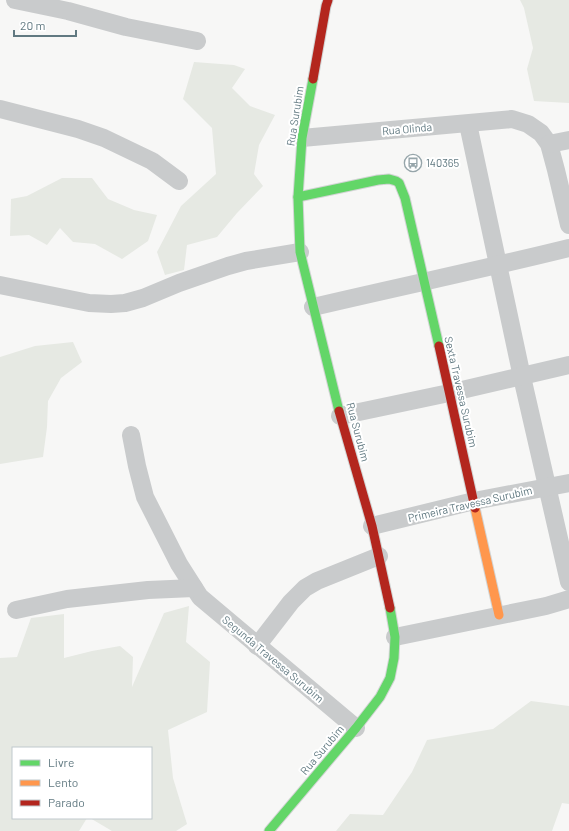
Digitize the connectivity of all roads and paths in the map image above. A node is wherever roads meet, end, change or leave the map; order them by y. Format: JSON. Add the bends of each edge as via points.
{"nodes":[{"id":1,"x":15,"y":0,"type":"edge"},
{"id":2,"x":328,"y":0,"type":"edge"},
{"id":3,"x":69,"y":6,"type":"edge"},
{"id":4,"x":197,"y":41,"type":"dead end"},
{"id":5,"x":0,"y":109,"type":"edge"},
{"id":6,"x":468,"y":124,"type":"junction"},
{"id":7,"x":302,"y":138,"type":"junction"},
{"id":8,"x":569,"y":140,"type":"edge"},
{"id":9,"x":548,"y":144,"type":"junction"},
{"id":10,"x":179,"y":181,"type":"dead end"},
{"id":11,"x":298,"y":197,"type":"junction"},
{"id":12,"x":569,"y":226,"type":"edge"},
{"id":13,"x":569,"y":248,"type":"edge"},
{"id":14,"x":300,"y":252,"type":"junction"},
{"id":15,"x":498,"y":266,"type":"junction"},
{"id":16,"x":425,"y":281,"type":"junction"},
{"id":17,"x":0,"y":285,"type":"edge"},
{"id":18,"x":313,"y":307,"type":"junction"},
{"id":19,"x":569,"y":365,"type":"edge"},
{"id":20,"x":522,"y":377,"type":"junction"},
{"id":21,"x":449,"y":393,"type":"junction"},
{"id":22,"x":340,"y":416,"type":"junction"},
{"id":23,"x":131,"y":436,"type":"dead end"},
{"id":24,"x":569,"y":483,"type":"edge"},
{"id":25,"x":548,"y":486,"type":"junction"},
{"id":26,"x":474,"y":501,"type":"junction"},
{"id":27,"x":372,"y":526,"type":"junction"},
{"id":28,"x":378,"y":556,"type":"junction"},
{"id":29,"x":569,"y":582,"type":"edge"},
{"id":30,"x":194,"y":588,"type":"junction"},
{"id":31,"x":569,"y":599,"type":"edge"},
{"id":32,"x":16,"y":610,"type":"dead end"},
{"id":33,"x":499,"y":615,"type":"junction"},
{"id":34,"x":395,"y":637,"type":"junction"},
{"id":35,"x":257,"y":646,"type":"junction"},
{"id":36,"x":356,"y":728,"type":"junction"},
{"id":37,"x":269,"y":831,"type":"edge"}],
"edges":[{"from":1,"to":3,"type":"street"},
{"from":2,"to":7,"type":"street","name":"Rua Surubim"},
{"from":3,"to":4,"type":"street","via":[[126,27]]},
{"from":5,"to":10,"type":"street","via":[[104,138],[152,161]]},
{"from":6,"to":7,"type":"street","name":"Rua Olinda"},
{"from":6,"to":9,"type":"street","name":"Rua Olinda","via":[[512,119],[528,124],[541,133]]},
{"from":6,"to":15,"type":"street"},
{"from":7,"to":11,"type":"street","name":"Rua Surubim"},
{"from":8,"to":9,"type":"street"},
{"from":9,"to":12,"type":"street"},
{"from":11,"to":14,"type":"street","name":"Rua Surubim"},
{"from":11,"to":16,"type":"street","name":"Sexta Travessa Surubim","via":[[378,180],[393,179],[398,182],[402,187]]},
{"from":13,"to":15,"type":"street"},
{"from":14,"to":17,"type":"street","via":[[228,266],[125,303],[89,303]]},
{"from":14,"to":18,"type":"street","name":"Rua Surubim"},
{"from":15,"to":16,"type":"street"},
{"from":15,"to":20,"type":"street"},
{"from":16,"to":18,"type":"street"},
{"from":16,"to":21,"type":"street","name":"Sexta Travessa Surubim"},
{"from":18,"to":22,"type":"street","name":"Rua Surubim"},
{"from":19,"to":20,"type":"street"},
{"from":20,"to":21,"type":"street"},
{"from":20,"to":25,"type":"street"},
{"from":21,"to":22,"type":"street"},
{"from":21,"to":26,"type":"street","name":"Sexta Travessa Surubim"},
{"from":22,"to":27,"type":"street","name":"Rua Surubim"},
{"from":23,"to":30,"type":"street","name":"Segunda Travessa Surubim","via":[[145,496]]},
{"from":24,"to":25,"type":"street","name":"Primeira Travessa Surubim"},
{"from":25,"to":26,"type":"street","name":"Primeira Travessa Surubim"},
{"from":25,"to":29,"type":"street"},
{"from":26,"to":27,"type":"street","name":"Primeira Travessa Surubim"},
{"from":26,"to":33,"type":"street","name":"Sexta Travessa Surubim"},
{"from":27,"to":28,"type":"street","name":"Rua Surubim"},
{"from":28,"to":34,"type":"street","name":"Rua Surubim"},
{"from":28,"to":35,"type":"street","via":[[305,588]]},
{"from":30,"to":32,"type":"street","via":[[66,599]]},
{"from":30,"to":35,"type":"street","name":"Segunda Travessa Surubim","via":[[200,597]]},
{"from":31,"to":33,"type":"street"},
{"from":33,"to":34,"type":"street"},
{"from":34,"to":36,"type":"street","name":"Rua Surubim","via":[[390,678],[380,697]]},
{"from":35,"to":36,"type":"street","name":"Segunda Travessa Surubim"},
{"from":36,"to":37,"type":"street","name":"Rua Surubim"}]}
